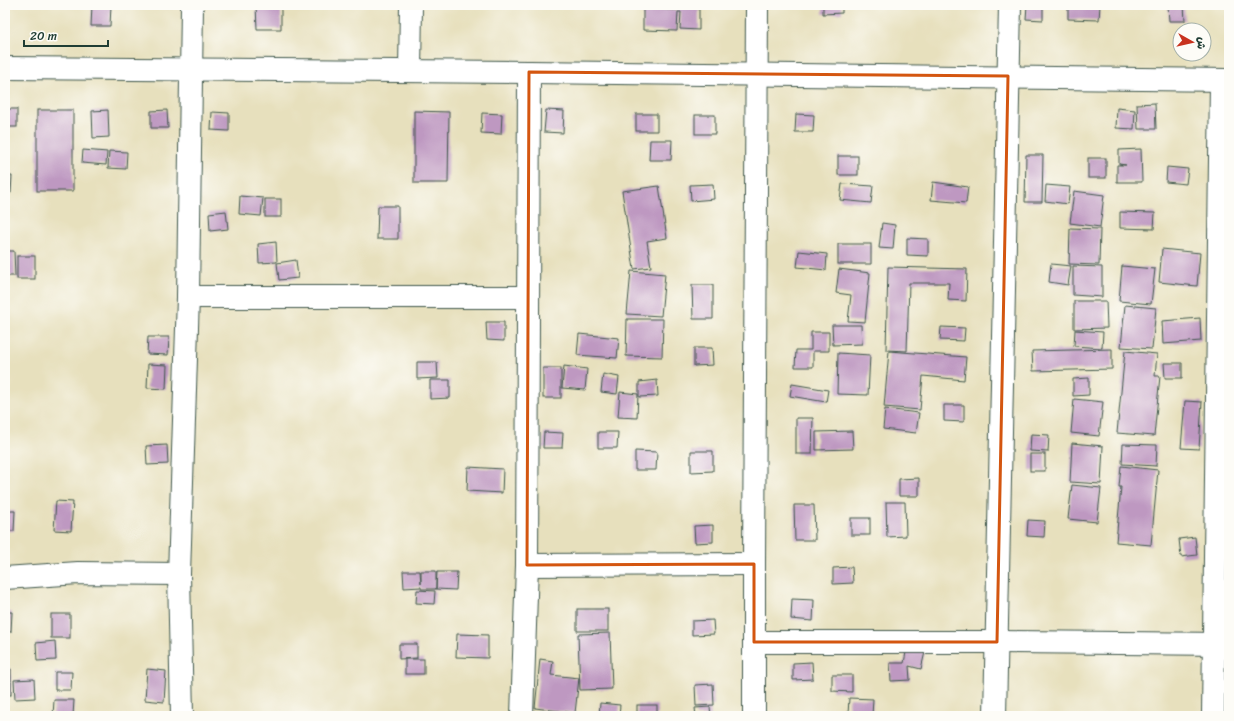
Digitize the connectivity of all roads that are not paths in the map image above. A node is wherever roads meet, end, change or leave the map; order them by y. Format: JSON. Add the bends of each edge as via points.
{"nodes":[{"id":1,"x":192,"y":5,"type":"edge"},
{"id":2,"x":411,"y":5,"type":"edge"},
{"id":3,"x":757,"y":5,"type":"edge"},
{"id":4,"x":1010,"y":5,"type":"edge"},
{"id":5,"x":5,"y":68,"type":"edge"},
{"id":6,"x":192,"y":69,"type":"junction"},
{"id":7,"x":410,"y":71,"type":"junction"},
{"id":8,"x":529,"y":72,"type":"junction"},
{"id":9,"x":757,"y":74,"type":"junction"},
{"id":10,"x":1008,"y":76,"type":"junction"},
{"id":11,"x":1225,"y":80,"type":"edge"},
{"id":12,"x":188,"y":296,"type":"junction"},
{"id":13,"x":528,"y":297,"type":"junction"},
{"id":14,"x":754,"y":564,"type":"junction"},
{"id":15,"x":527,"y":565,"type":"junction"},
{"id":16,"x":179,"y":574,"type":"junction"},
{"id":17,"x":5,"y":578,"type":"edge"},
{"id":18,"x":754,"y":642,"type":"junction"},
{"id":19,"x":997,"y":642,"type":"junction"},
{"id":20,"x":1222,"y":644,"type":"edge"},
{"id":21,"x":182,"y":716,"type":"edge"},
{"id":22,"x":522,"y":716,"type":"edge"},
{"id":23,"x":754,"y":716,"type":"edge"},
{"id":24,"x":996,"y":716,"type":"edge"},
{"id":25,"x":1213,"y":716,"type":"edge"}],
"edges":[{"from":1,"to":6,"type":"street"},
{"from":2,"to":7,"type":"street"},
{"from":3,"to":9,"type":"street"},
{"from":4,"to":10,"type":"street"},
{"from":5,"to":6,"type":"street"},
{"from":6,"to":7,"type":"street"},
{"from":6,"to":12,"type":"street"},
{"from":7,"to":8,"type":"street"},
{"from":8,"to":9,"type":"street"},
{"from":8,"to":13,"type":"street"},
{"from":9,"to":10,"type":"street"},
{"from":9,"to":14,"type":"street"},
{"from":10,"to":11,"type":"street"},
{"from":10,"to":19,"type":"street"},
{"from":11,"to":20,"type":"street"},
{"from":12,"to":13,"type":"street"},
{"from":12,"to":16,"type":"street"},
{"from":13,"to":15,"type":"street"},
{"from":14,"to":15,"type":"street"},
{"from":14,"to":18,"type":"street"},
{"from":15,"to":22,"type":"street"},
{"from":16,"to":17,"type":"street","via":[[78,573]]},
{"from":16,"to":21,"type":"street"},
{"from":18,"to":19,"type":"street"},
{"from":18,"to":23,"type":"street"},
{"from":19,"to":20,"type":"street"},
{"from":19,"to":24,"type":"street"},
{"from":20,"to":25,"type":"street"}]}
